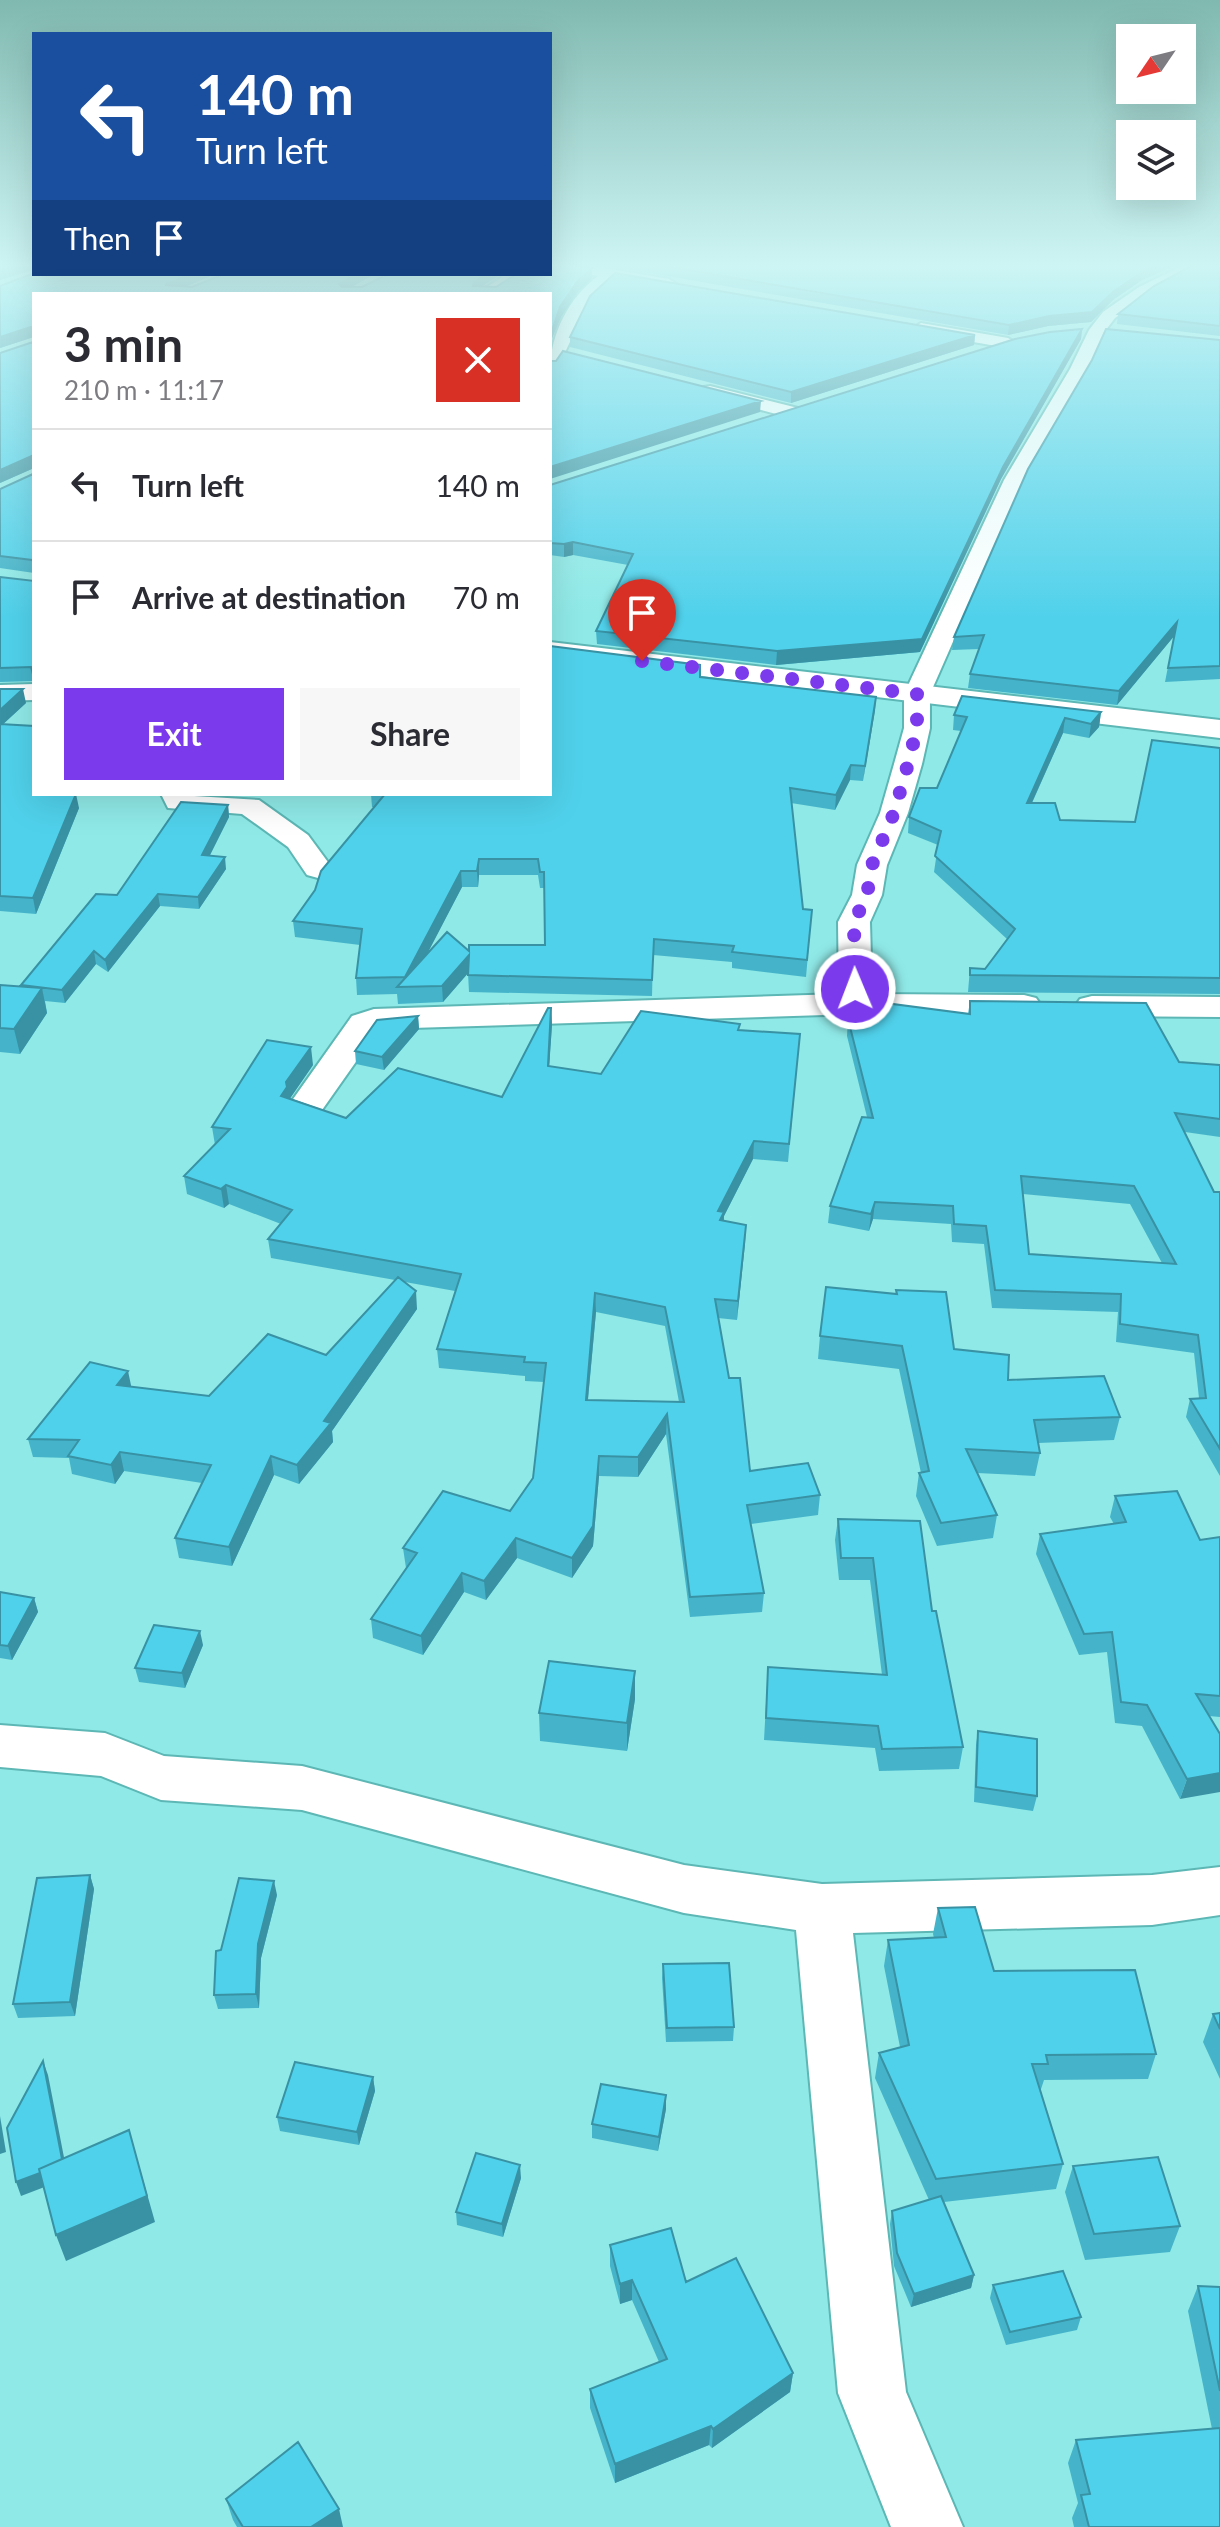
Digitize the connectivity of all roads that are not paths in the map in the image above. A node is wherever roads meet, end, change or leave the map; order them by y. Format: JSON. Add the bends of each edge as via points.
{"nodes":[{"id":1,"x":1072,"y":381,"type":"edge"},
{"id":2,"x":691,"y":386,"type":"edge"},
{"id":3,"x":764,"y":422,"type":"edge"},
{"id":4,"x":552,"y":650,"type":"edge"},
{"id":5,"x":32,"y":692,"type":"edge"},
{"id":6,"x":0,"y":693,"type":"edge"},
{"id":7,"x":917,"y":694,"type":"junction"},
{"id":8,"x":1220,"y":729,"type":"edge"},
{"id":9,"x":176,"y":796,"type":"edge"},
{"id":10,"x":318,"y":869,"type":"edge"},
{"id":11,"x":856,"y":1004,"type":"junction"},
{"id":12,"x":1220,"y":1007,"type":"edge"},
{"id":13,"x":309,"y":1102,"type":"edge"},
{"id":14,"x":0,"y":1746,"type":"edge"},
{"id":15,"x":1220,"y":1891,"type":"edge"},
{"id":16,"x":822,"y":1909,"type":"junction"},
{"id":17,"x":927,"y":2527,"type":"edge"}],
"edges":[{"from":1,"to":7,"type":"street","via":[[1014,480]]},
{"from":2,"to":3,"type":"street","via":[[802,410]]},
{"from":4,"to":7,"type":"main road"},
{"from":5,"to":6,"type":"street"},
{"from":7,"to":8,"type":"main road"},
{"from":7,"to":11,"type":"street","via":[[917,728],[905,777],[854,922]]},
{"from":9,"to":10,"type":"street","via":[[178,802],[249,806],[298,841]]},
{"from":11,"to":12,"type":"street"},
{"from":11,"to":13,"type":"street","via":[[374,1019],[364,1023]]},
{"from":14,"to":16,"type":"street","via":[[105,1755],[161,1778],[302,1788],[684,1889]]},
{"from":15,"to":16,"type":"street","via":[[1152,1900]]},
{"from":16,"to":17,"type":"street","via":[[872,2393]]}]}
